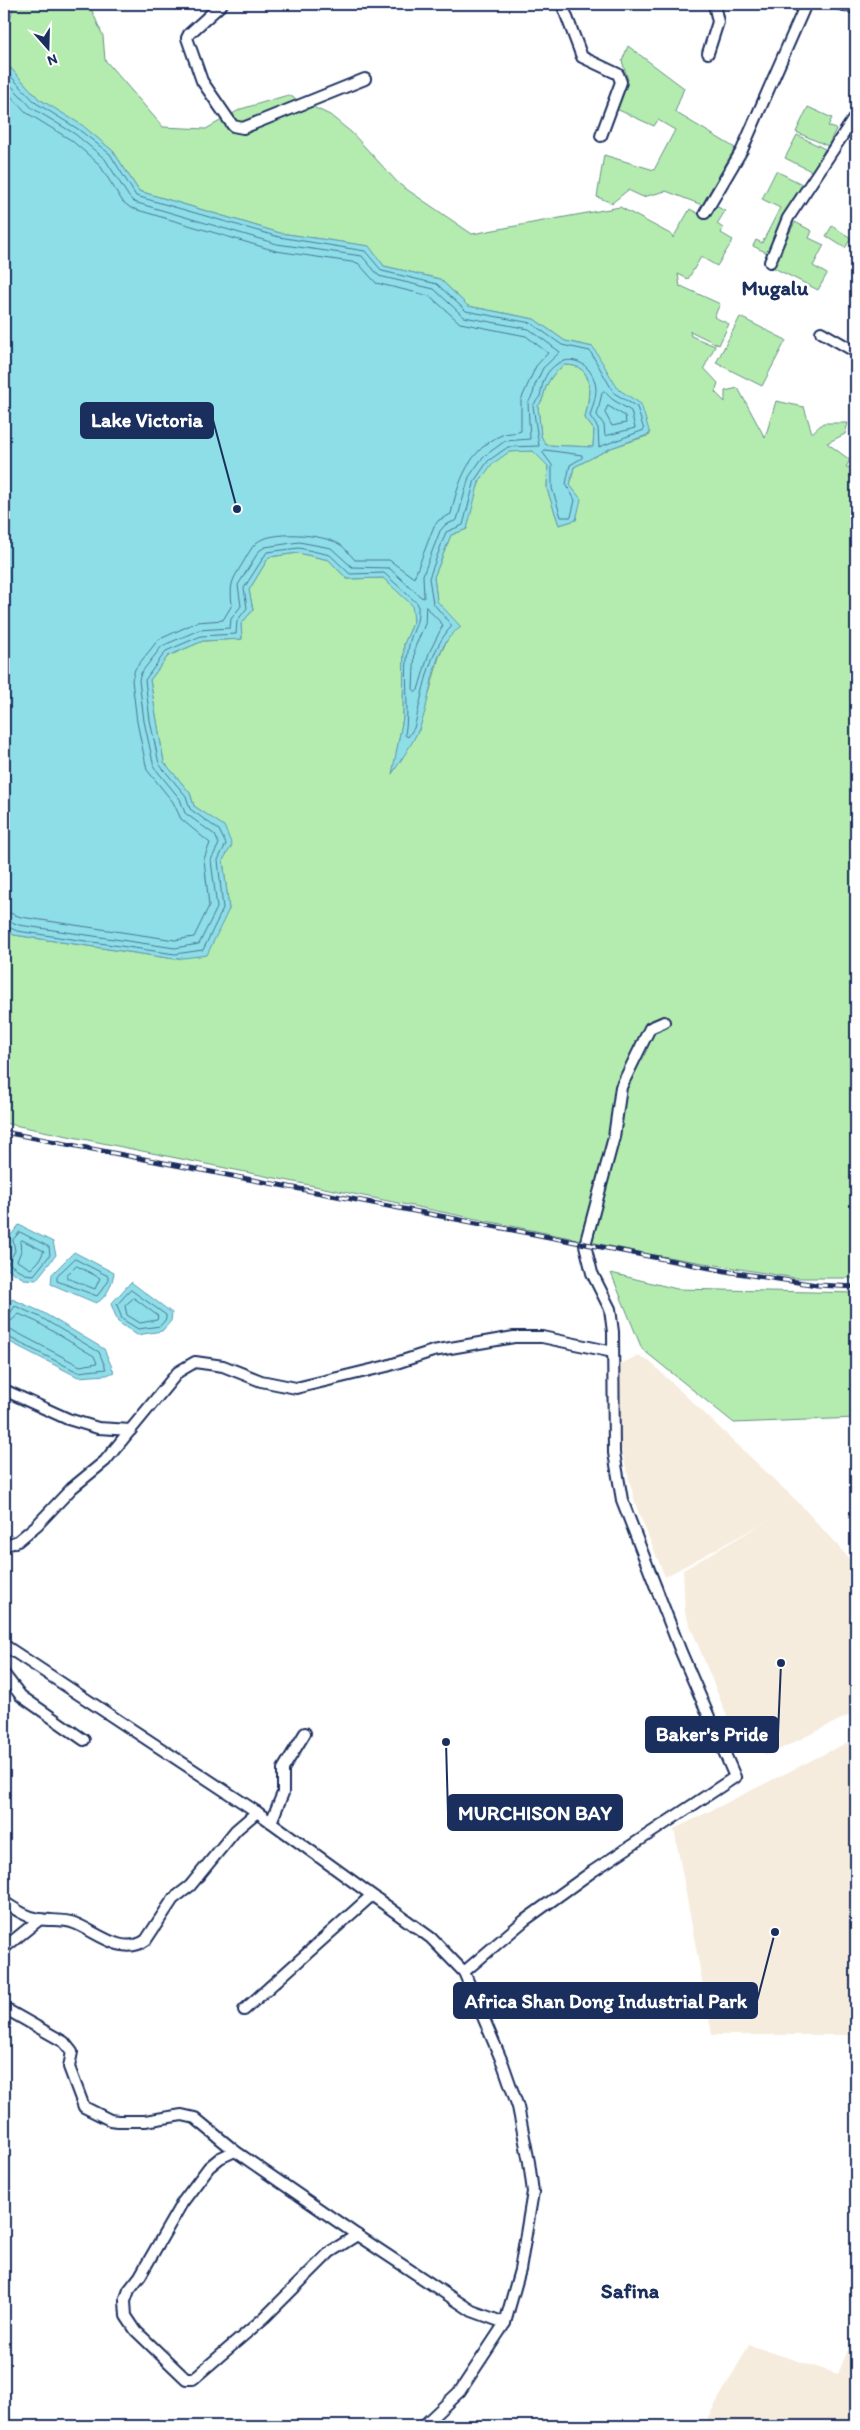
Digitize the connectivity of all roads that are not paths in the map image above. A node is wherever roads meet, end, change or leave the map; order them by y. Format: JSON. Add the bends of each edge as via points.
{"nodes":[{"id":1,"x":222,"y":4,"type":"edge"},
{"id":2,"x":562,"y":4,"type":"edge"},
{"id":3,"x":714,"y":4,"type":"edge"},
{"id":4,"x":806,"y":4,"type":"edge"},
{"id":5,"x":840,"y":4,"type":"edge"},
{"id":6,"x":856,"y":8,"type":"edge"},
{"id":7,"x":708,"y":52,"type":"dead end"},
{"id":8,"x":365,"y":79,"type":"dead end"},
{"id":9,"x":856,"y":115,"type":"edge"},
{"id":10,"x":601,"y":136,"type":"dead end"},
{"id":11,"x":705,"y":213,"type":"dead end"},
{"id":12,"x":770,"y":262,"type":"dead end"},
{"id":13,"x":821,"y":332,"type":"dead end"},
{"id":14,"x":856,"y":352,"type":"edge"},
{"id":15,"x":664,"y":1022,"type":"dead end"},
{"id":16,"x":613,"y":1352,"type":"junction"},
{"id":17,"x":4,"y":1390,"type":"edge"},
{"id":18,"x":131,"y":1430,"type":"junction"},
{"id":19,"x":4,"y":1546,"type":"edge"},
{"id":20,"x":5,"y":1647,"type":"edge"},
{"id":21,"x":4,"y":1674,"type":"edge"},
{"id":22,"x":305,"y":1733,"type":"dead end"},
{"id":23,"x":84,"y":1740,"type":"dead end"},
{"id":24,"x":257,"y":1812,"type":"junction"},
{"id":25,"x":271,"y":1822,"type":"junction"},
{"id":26,"x":372,"y":1896,"type":"junction"},
{"id":27,"x":4,"y":1902,"type":"edge"},
{"id":28,"x":40,"y":1920,"type":"junction"},
{"id":29,"x":4,"y":1948,"type":"edge"},
{"id":30,"x":464,"y":1972,"type":"junction"},
{"id":31,"x":4,"y":2008,"type":"edge"},
{"id":32,"x":244,"y":2010,"type":"dead end"},
{"id":33,"x":235,"y":2151,"type":"junction"},
{"id":34,"x":357,"y":2235,"type":"junction"},
{"id":35,"x":505,"y":2323,"type":"junction"},
{"id":36,"x":423,"y":2426,"type":"edge"}],
"edges":[{"from":1,"to":8,"type":"street","via":[[188,38],[202,81],[233,126],[243,128]]},
{"from":2,"to":10,"type":"street","via":[[582,57],[618,74],[620,78]]},
{"from":3,"to":7,"type":"street","via":[[718,22]]},
{"from":4,"to":11,"type":"street","via":[[742,150]]},
{"from":5,"to":6,"type":"street"},
{"from":9,"to":12,"type":"street","via":[[788,218]]},
{"from":13,"to":14,"type":"street"},
{"from":15,"to":16,"type":"street","via":[[650,1028],[621,1087],[614,1136],[585,1245],[592,1274],[610,1309]]},
{"from":16,"to":18,"type":"street","via":[[542,1337],[514,1336],[433,1351],[296,1388],[261,1381],[223,1366],[195,1362],[178,1372]]},
{"from":16,"to":30,"type":"street","via":[[614,1453],[622,1500],[735,1777],[593,1871],[525,1920]]},
{"from":17,"to":18,"type":"street","via":[[68,1419],[98,1428]]},
{"from":18,"to":19,"type":"street","via":[[105,1461],[72,1488],[37,1525],[18,1541]]},
{"from":20,"to":24,"type":"street"},
{"from":21,"to":23,"type":"street","via":[[21,1696]]},
{"from":22,"to":25,"type":"street","via":[[283,1768],[283,1793]]},
{"from":24,"to":25,"type":"street"},
{"from":24,"to":28,"type":"street","via":[[236,1830],[194,1881],[173,1899],[142,1943],[124,1946],[74,1923]]},
{"from":25,"to":26,"type":"street"},
{"from":26,"to":30,"type":"street","via":[[431,1938]]},
{"from":26,"to":32,"type":"street"},
{"from":27,"to":28,"type":"street"},
{"from":28,"to":29,"type":"street"},
{"from":30,"to":35,"type":"street","via":[[518,2106],[529,2162],[530,2209],[520,2270]]},
{"from":31,"to":33,"type":"street","via":[[68,2046],[72,2052],[69,2067],[84,2107],[118,2121],[191,2116]]},
{"from":33,"to":34,"type":"street"},
{"from":33,"to":34,"type":"street","via":[[209,2167],[182,2203],[140,2276],[128,2290],[125,2301],[126,2316],[136,2331],[186,2379],[194,2379],[265,2317],[330,2252]]},
{"from":34,"to":35,"type":"street","via":[[472,2311]]},
{"from":35,"to":36,"type":"street","via":[[460,2391]]}]}
